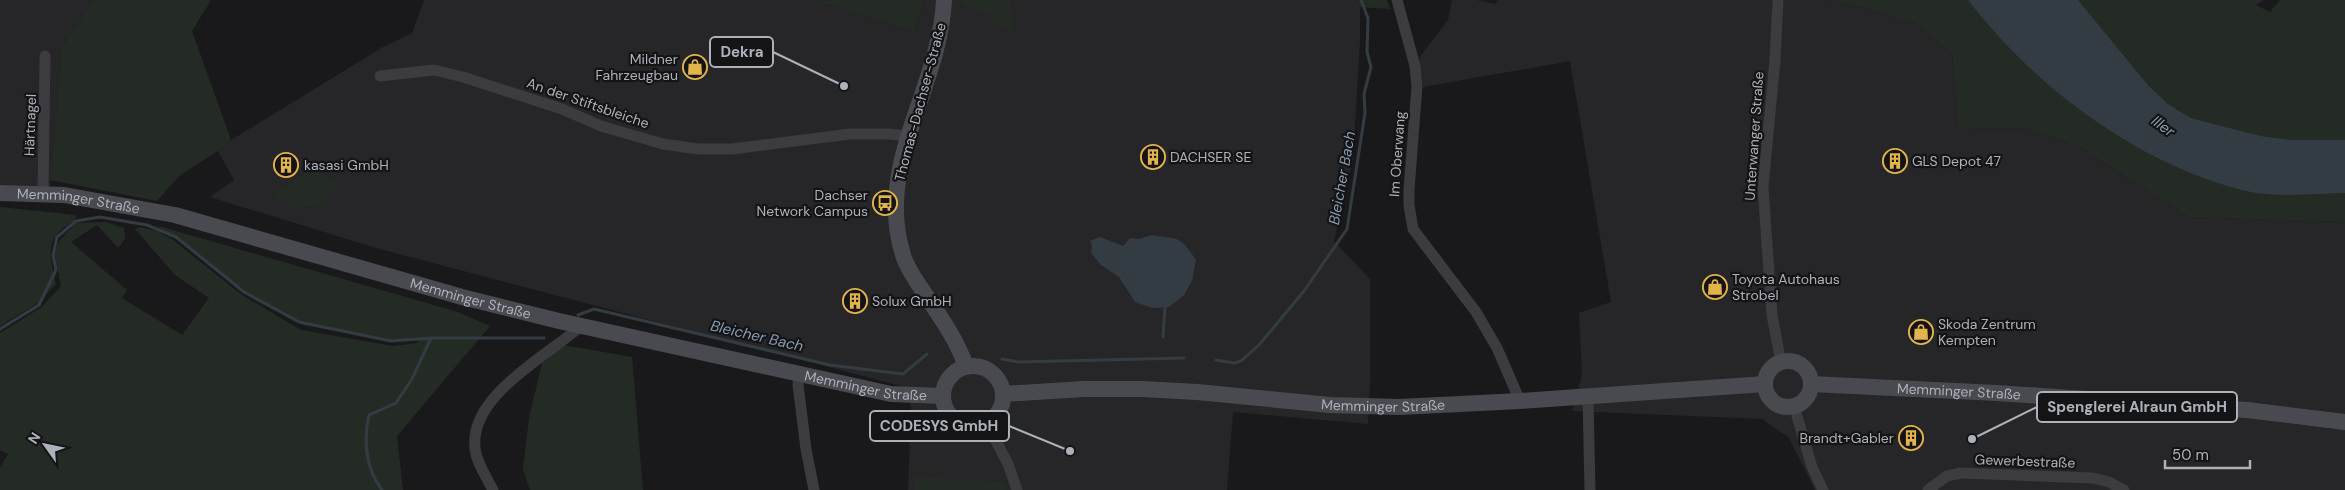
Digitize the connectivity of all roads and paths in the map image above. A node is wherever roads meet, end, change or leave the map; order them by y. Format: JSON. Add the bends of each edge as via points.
{"nodes":[{"id":1,"x":944,"y":0,"type":"edge"},
{"id":2,"x":1397,"y":0,"type":"edge"},
{"id":3,"x":1778,"y":0,"type":"edge"},
{"id":4,"x":45,"y":56,"type":"dead end"},
{"id":5,"x":380,"y":76,"type":"dead end"},
{"id":6,"x":908,"y":136,"type":"junction"},
{"id":7,"x":0,"y":193,"type":"edge"},
{"id":8,"x":43,"y":194,"type":"junction"},
{"id":9,"x":581,"y":326,"type":"junction"},
{"id":10,"x":1781,"y":363,"type":"junction"},
{"id":11,"x":966,"y":366,"type":"junction"},
{"id":12,"x":799,"y":375,"type":"junction"},
{"id":13,"x":1765,"y":384,"type":"junction"},
{"id":14,"x":1811,"y":384,"type":"junction"},
{"id":15,"x":1002,"y":394,"type":"junction"},
{"id":16,"x":943,"y":396,"type":"junction"},
{"id":17,"x":1588,"y":397,"type":"junction"},
{"id":18,"x":1520,"y":401,"type":"junction"},
{"id":19,"x":1794,"y":406,"type":"junction"},
{"id":20,"x":986,"y":422,"type":"junction"},
{"id":21,"x":2345,"y":422,"type":"edge"},
{"id":22,"x":494,"y":490,"type":"edge"},
{"id":23,"x":814,"y":490,"type":"edge"},
{"id":24,"x":1017,"y":490,"type":"edge"},
{"id":25,"x":1590,"y":490,"type":"edge"},
{"id":26,"x":1823,"y":490,"type":"edge"},
{"id":27,"x":1928,"y":490,"type":"edge"},
{"id":28,"x":2124,"y":490,"type":"edge"}],
"edges":[{"from":1,"to":6,"type":"main road","name":"Thomas-Dachser-Straße","via":[[936,49]]},
{"from":2,"to":18,"type":"street","name":"Im Oberwang","via":[[1415,66],[1417,86],[1409,198],[1413,228],[1476,312],[1497,348]]},
{"from":3,"to":10,"type":"street","name":"Unterwanger Straße","via":[[1762,188],[1772,315]]},
{"from":4,"to":8,"type":"street","name":"Härtnagel"},
{"from":5,"to":6,"type":"street","name":"An der Stiftsbleiche","via":[[434,70],[453,74],[562,109],[601,126],[663,144],[698,149],[732,149],[850,134]]},
{"from":6,"to":11,"type":"main road","name":"Thomas-Dachser-Straße","via":[[897,182],[894,216],[904,259],[943,321]]},
{"from":7,"to":8,"type":"main road","name":"Memminger Straße"},
{"from":8,"to":9,"type":"main road","name":"Memminger Straße","via":[[175,215],[462,297]]},
{"from":9,"to":12,"type":"main road","name":"Memminger Straße"},
{"from":9,"to":22,"type":"street","via":[[502,387],[484,412],[475,432],[475,450]]},
{"from":10,"to":13,"type":"main road","via":[[1771,369]]},
{"from":10,"to":14,"type":"main road","via":[[1793,362],[1802,366]]},
{"from":11,"to":15,"type":"main road","via":[[977,366],[995,375]]},
{"from":11,"to":16,"type":"main road","name":"Memminger Straße","via":[[949,377]]},
{"from":12,"to":16,"type":"main road","name":"Memminger Straße","via":[[891,394]]},
{"from":12,"to":23,"type":"street"},
{"from":13,"to":17,"type":"main road","name":"Memminger Straße"},
{"from":13,"to":19,"type":"main road","via":[[1772,400],[1784,406]]},
{"from":14,"to":19,"type":"main road","via":[[1806,398]]},
{"from":14,"to":21,"type":"main road","name":"Memminger Straße","via":[[2237,409]]},
{"from":15,"to":18,"type":"main road","name":"Memminger Straße","via":[[1142,389],[1330,405],[1399,407]]},
{"from":15,"to":20,"type":"main road","via":[[999,410]]},
{"from":16,"to":20,"type":"main road","name":"Memminger Straße","via":[[947,410],[957,421],[972,425]]},
{"from":17,"to":18,"type":"main road","name":"Memminger Straße"},
{"from":17,"to":25,"type":"street"},
{"from":19,"to":26,"type":"street","via":[[1812,467]]},
{"from":20,"to":24,"type":"street","via":[[1008,464]]},
{"from":27,"to":28,"type":"street","name":"Gewerbestraße","via":[[1947,476],[1961,473],[2093,478]]}]}
